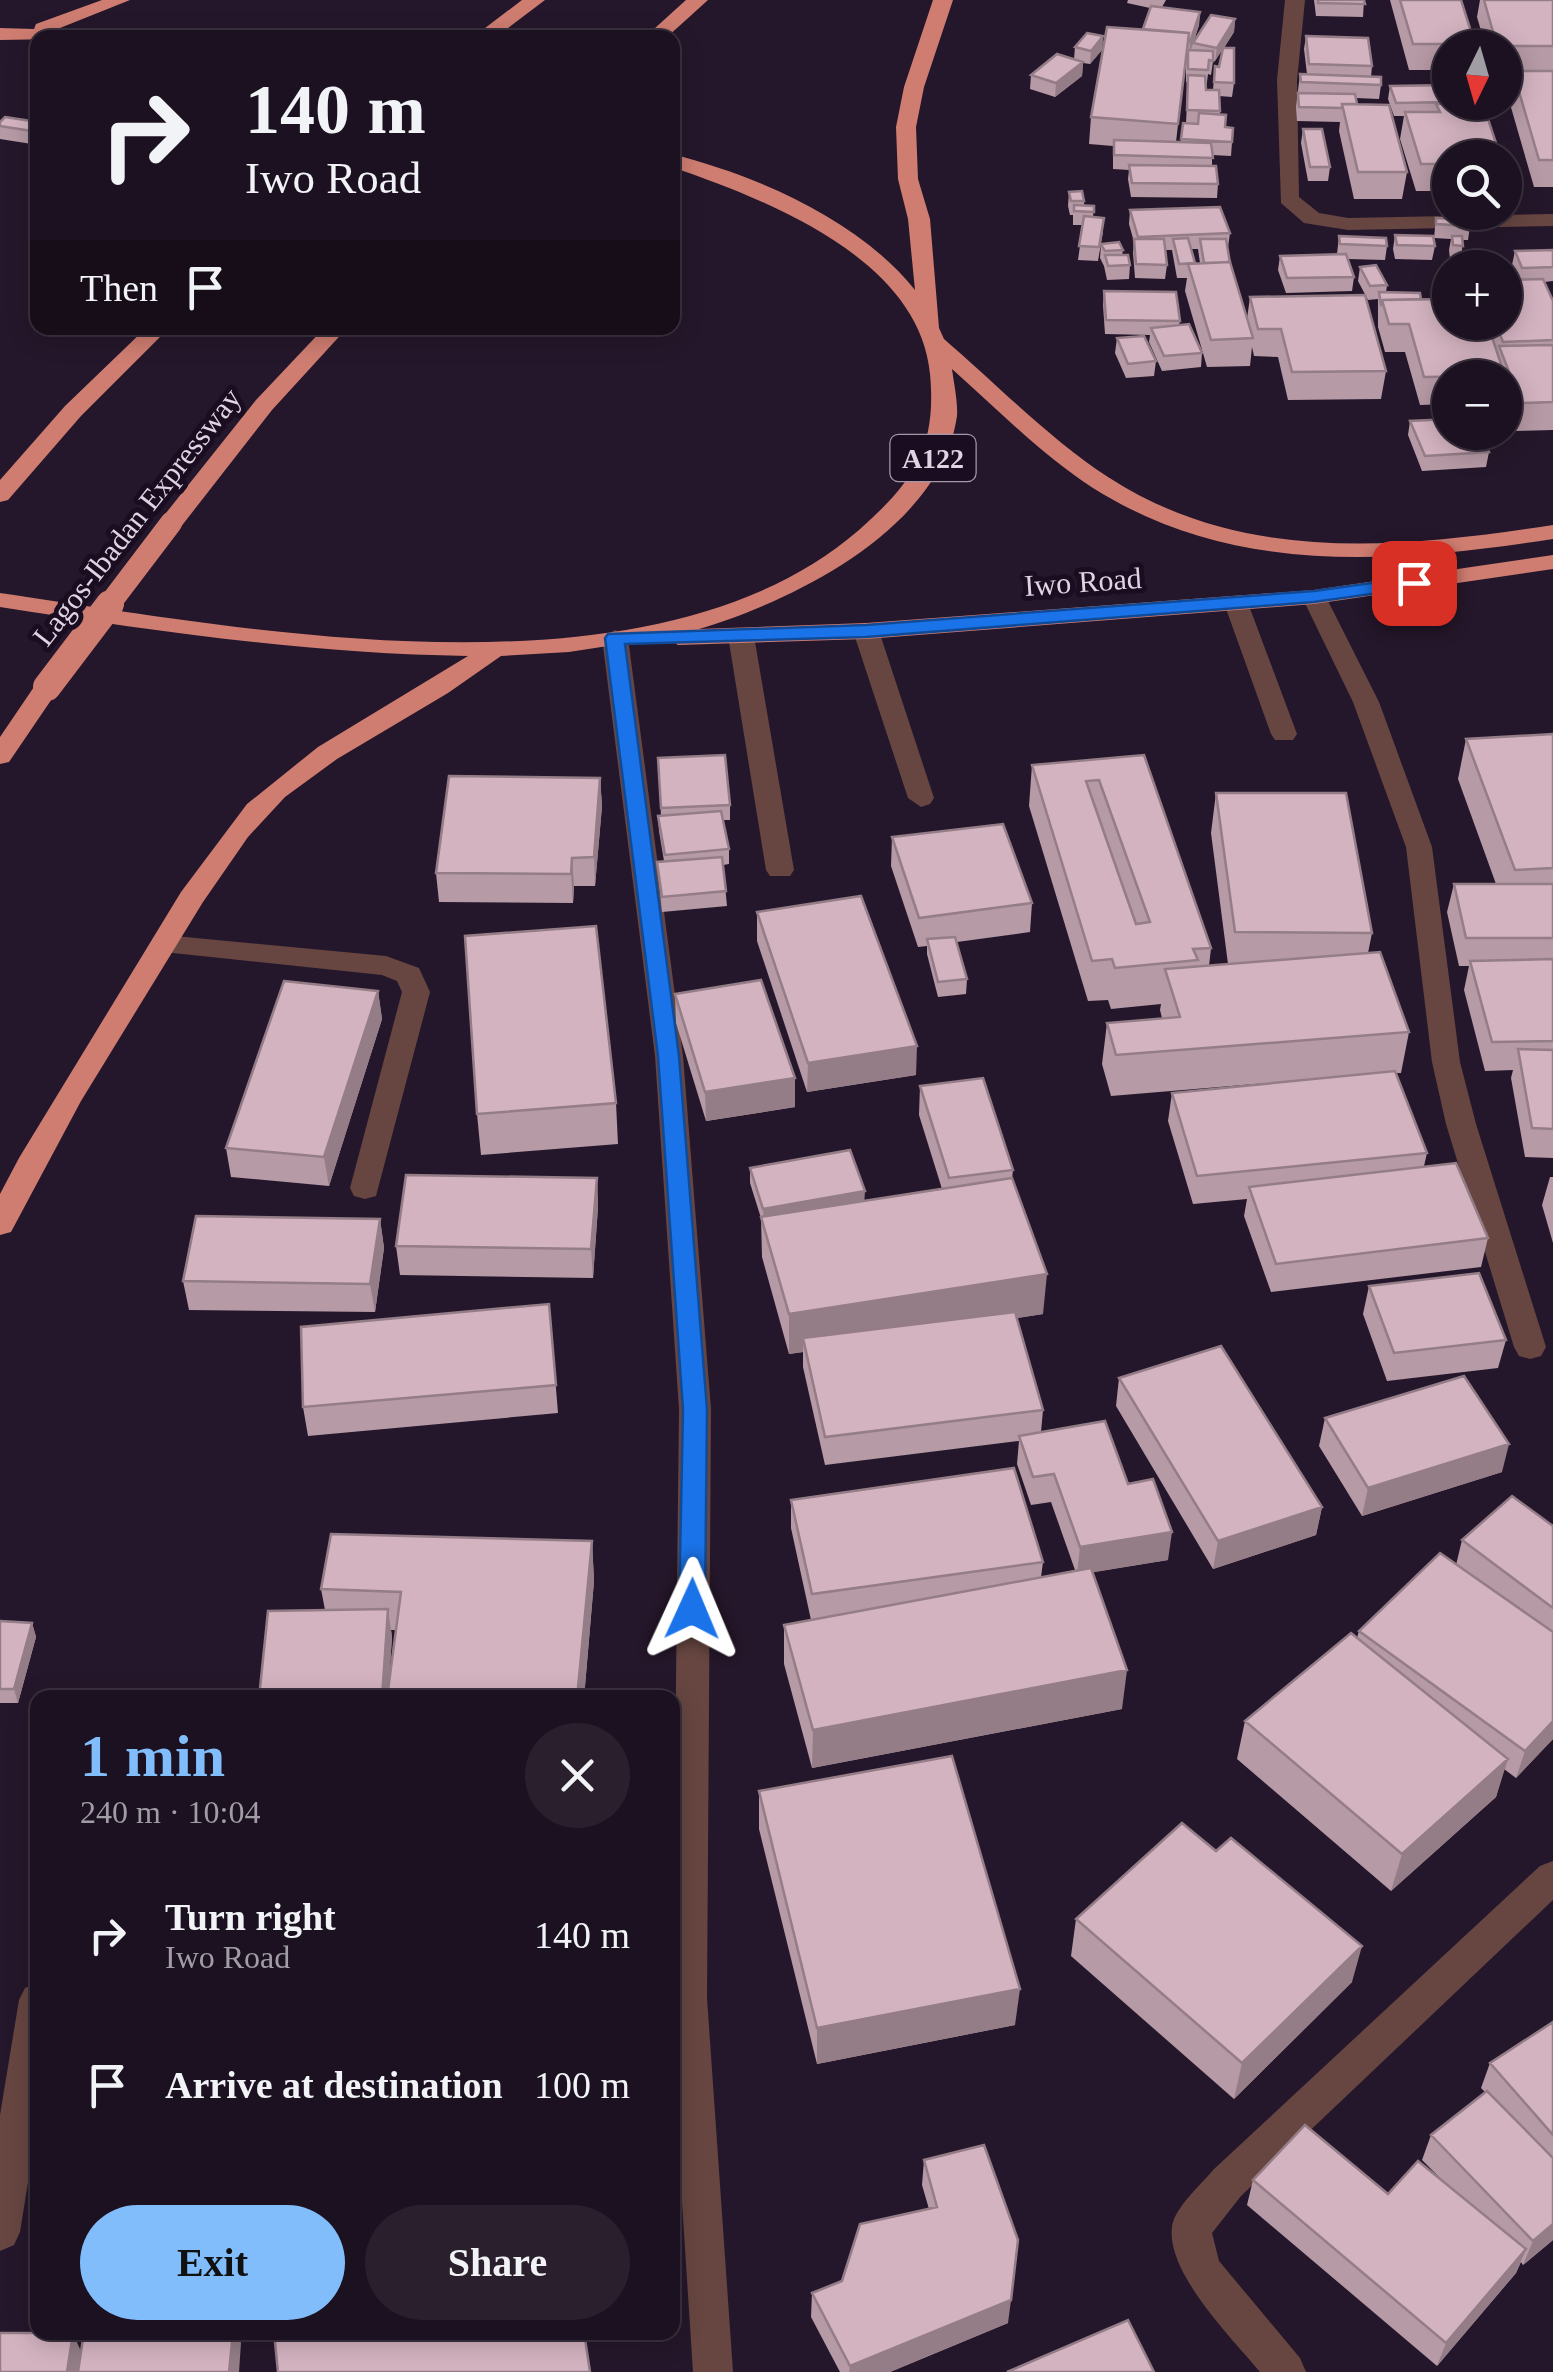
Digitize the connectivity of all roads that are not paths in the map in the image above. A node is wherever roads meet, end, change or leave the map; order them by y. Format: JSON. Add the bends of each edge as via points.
{"nodes":[{"id":1,"x":120,"y":0,"type":"edge"},
{"id":2,"x":535,"y":0,"type":"edge"},
{"id":3,"x":698,"y":0,"type":"edge"},
{"id":4,"x":943,"y":0,"type":"edge"},
{"id":5,"x":1294,"y":0,"type":"edge"},
{"id":6,"x":38,"y":30,"type":"edge"},
{"id":7,"x":492,"y":30,"type":"edge"},
{"id":8,"x":663,"y":30,"type":"edge"},
{"id":9,"x":30,"y":33,"type":"edge"},
{"id":10,"x":0,"y":34,"type":"edge"},
{"id":11,"x":680,"y":163,"type":"edge"},
{"id":12,"x":1553,"y":220,"type":"edge"},
{"id":13,"x":151,"y":335,"type":"edge"},
{"id":14,"x":329,"y":335,"type":"edge"},
{"id":15,"x":933,"y":335,"type":"junction"},
{"id":16,"x":0,"y":494,"type":"edge"},
{"id":17,"x":1553,"y":532,"type":"edge"},
{"id":18,"x":1553,"y":562,"type":"edge"},
{"id":19,"x":1314,"y":597,"type":"junction"},
{"id":20,"x":0,"y":600,"type":"edge"},
{"id":21,"x":1236,"y":602,"type":"junction"},
{"id":22,"x":866,"y":631,"type":"junction"},
{"id":23,"x":742,"y":636,"type":"junction"},
{"id":24,"x":615,"y":638,"type":"junction"},
{"id":25,"x":492,"y":650,"type":"junction"},
{"id":26,"x":1284,"y":734,"type":"dead end"},
{"id":27,"x":0,"y":756,"type":"edge"},
{"id":28,"x":920,"y":798,"type":"dead end"},
{"id":29,"x":780,"y":870,"type":"dead end"},
{"id":30,"x":164,"y":944,"type":"junction"},
{"id":31,"x":364,"y":1188,"type":"dead end"},
{"id":32,"x":0,"y":1224,"type":"edge"},
{"id":33,"x":1530,"y":1347,"type":"dead end"},
{"id":34,"x":1553,"y":1877,"type":"edge"},
{"id":35,"x":30,"y":2049,"type":"edge"},
{"id":36,"x":0,"y":2232,"type":"edge"},
{"id":37,"x":712,"y":2372,"type":"edge"},
{"id":38,"x":1286,"y":2372,"type":"edge"}],
"edges":[{"from":1,"to":6,"type":"highway"},
{"from":2,"to":7,"type":"highway"},
{"from":3,"to":8,"type":"highway"},
{"from":4,"to":15,"type":"highway","via":[[906,127]]},
{"from":5,"to":12,"type":"street","via":[[1288,200],[1312,218],[1348,224]]},
{"from":9,"to":10,"type":"highway"},
{"from":11,"to":15,"type":"highway","number":"A122","via":[[792,208],[852,243],[898,283]]},
{"from":13,"to":16,"type":"highway"},
{"from":14,"to":27,"type":"highway","name":"Lagos-Ibadan Expressway","bridge":true,"via":[[171,523]]},
{"from":15,"to":17,"type":"highway","number":"A122","via":[[1100,483],[1199,532],[1322,554],[1467,546]]},
{"from":15,"to":24,"type":"highway","number":"A122","via":[[946,379],[934,457],[873,532],[836,561],[739,606]]},
{"from":18,"to":19,"type":"highway","name":"Iwo Road","number":"A122"},
{"from":19,"to":21,"type":"highway","name":"Iwo Road","number":"A122"},
{"from":19,"to":33,"type":"street","via":[[1366,702],[1419,847],[1446,1062]]},
{"from":20,"to":25,"type":"highway","number":"A122","via":[[264,635]]},
{"from":21,"to":22,"type":"highway","name":"Iwo Road","number":"A122"},
{"from":21,"to":26,"type":"street"},
{"from":22,"to":23,"type":"highway","name":"Iwo Road","number":"A122"},
{"from":22,"to":28,"type":"street"},
{"from":23,"to":24,"type":"highway","name":"Iwo Road","number":"A122"},
{"from":23,"to":29,"type":"street"},
{"from":24,"to":25,"type":"highway","number":"A122"},
{"from":24,"to":37,"type":"street","via":[[668,1056],[695,1409],[688,1998]]},
{"from":25,"to":30,"type":"highway","via":[[277,790],[224,846]]},
{"from":30,"to":31,"type":"street","via":[[386,966],[409,975],[416,992]]},
{"from":30,"to":32,"type":"highway","via":[[34,1152]]},
{"from":34,"to":38,"type":"street","via":[[1226,2183],[1191,2228],[1201,2270]]},
{"from":35,"to":36,"type":"street"}]}
